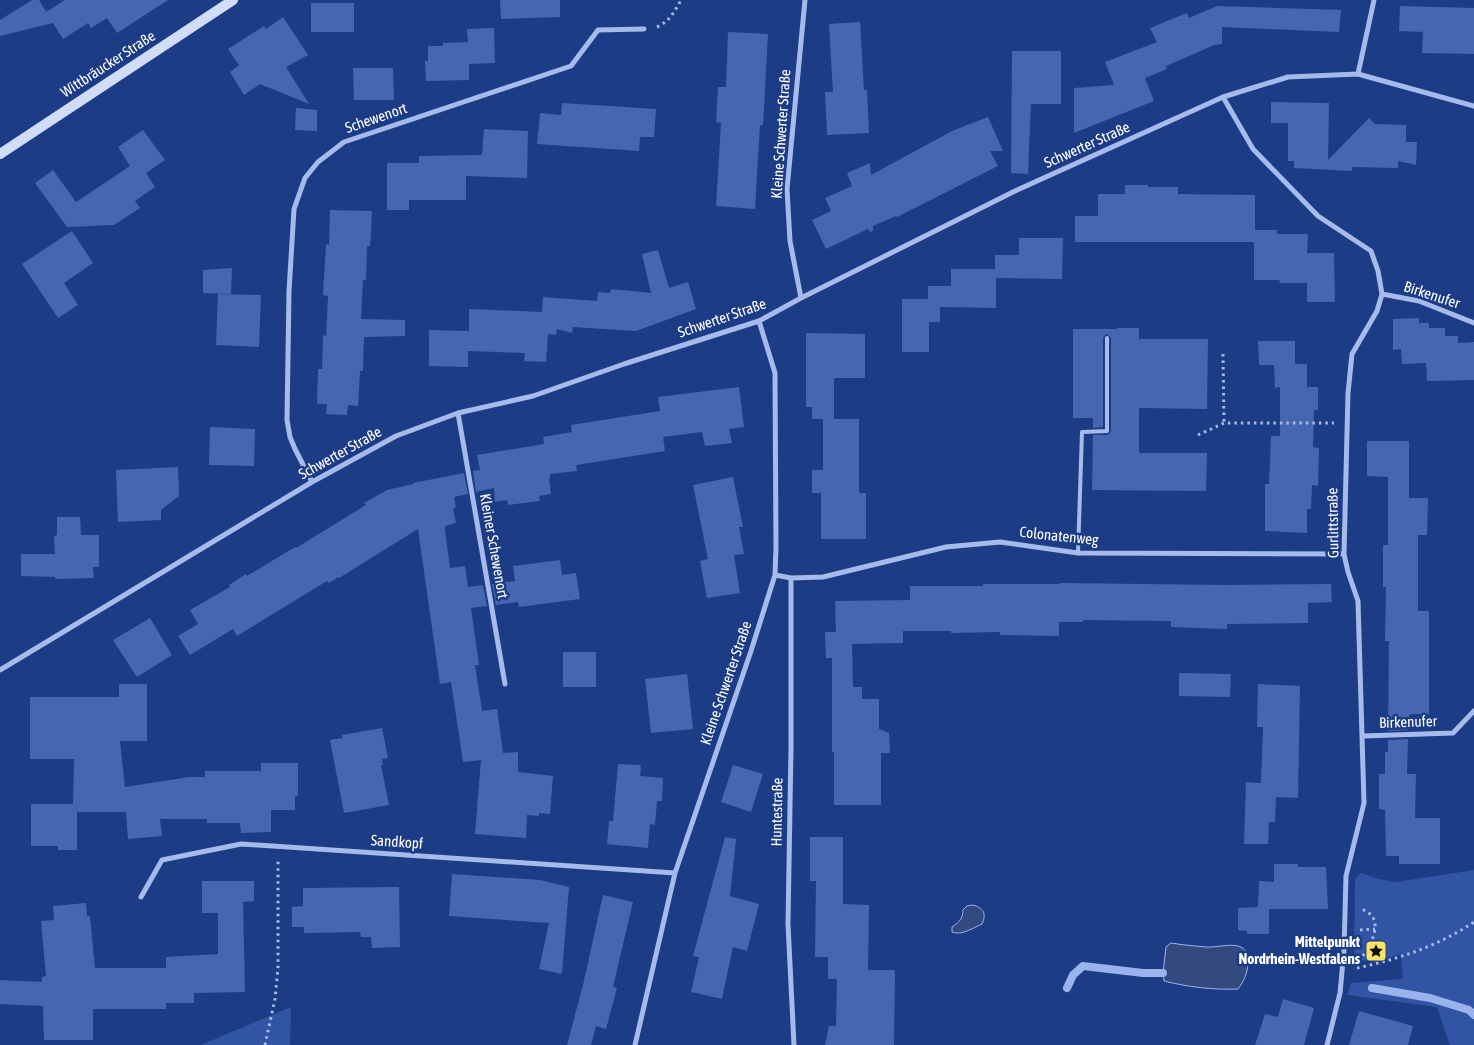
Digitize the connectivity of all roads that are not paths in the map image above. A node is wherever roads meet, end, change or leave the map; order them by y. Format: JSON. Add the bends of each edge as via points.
{"nodes":[{"id":1,"x":233,"y":0,"type":"edge"},
{"id":2,"x":805,"y":0,"type":"edge"},
{"id":3,"x":1374,"y":0,"type":"edge"},
{"id":4,"x":644,"y":29,"type":"road end"},
{"id":5,"x":1358,"y":74,"type":"junction"},
{"id":6,"x":1223,"y":97,"type":"junction"},
{"id":7,"x":1474,"y":106,"type":"edge"},
{"id":8,"x":0,"y":154,"type":"edge"},
{"id":9,"x":1382,"y":294,"type":"junction"},
{"id":10,"x":801,"y":298,"type":"junction"},
{"id":11,"x":759,"y":321,"type":"junction"},
{"id":12,"x":1474,"y":322,"type":"edge"},
{"id":13,"x":1107,"y":338,"type":"dead end"},
{"id":14,"x":458,"y":413,"type":"junction"},
{"id":15,"x":312,"y":482,"type":"junction"},
{"id":16,"x":1078,"y":554,"type":"junction"},
{"id":17,"x":1344,"y":554,"type":"junction"},
{"id":18,"x":775,"y":575,"type":"junction"},
{"id":19,"x":791,"y":578,"type":"junction"},
{"id":20,"x":0,"y":670,"type":"edge"},
{"id":21,"x":505,"y":684,"type":"dead end"},
{"id":22,"x":1474,"y":711,"type":"edge"},
{"id":23,"x":1363,"y":736,"type":"junction"},
{"id":24,"x":674,"y":873,"type":"junction"},
{"id":25,"x":141,"y":897,"type":"dead end"},
{"id":26,"x":635,"y":1045,"type":"edge"},
{"id":27,"x":794,"y":1045,"type":"edge"},
{"id":28,"x":1327,"y":1045,"type":"edge"}],
"edges":[{"from":1,"to":8,"type":"main road","name":"Wittbräucker Straße"},
{"from":2,"to":10,"type":"street","name":"Kleine Schwerter Straße","via":[[788,189],[790,241]]},
{"from":3,"to":5,"type":"street"},
{"from":4,"to":15,"type":"street","name":"Schewenort","via":[[598,30],[571,66],[344,142],[318,162],[305,178],[294,209],[287,420],[295,450]]},
{"from":5,"to":6,"type":"street","name":"Schwerter Straße","via":[[1288,77]]},
{"from":5,"to":7,"type":"street","name":"Schwerter Straße"},
{"from":6,"to":9,"type":"street","via":[[1253,149],[1318,216],[1371,251]]},
{"from":6,"to":10,"type":"street","name":"Schwerter Straße","via":[[1015,191]]},
{"from":9,"to":12,"type":"street","name":"Birkenufer","via":[[1419,301]]},
{"from":9,"to":17,"type":"street","name":"Gurlittstraße","via":[[1377,311],[1352,354]]},
{"from":10,"to":11,"type":"street","name":"Schwerter Straße"},
{"from":11,"to":14,"type":"street","name":"Schwerter Straße","via":[[533,396]]},
{"from":11,"to":18,"type":"street","name":"Kleine Schwerter Straße","via":[[775,373]]},
{"from":13,"to":16,"type":"lane","via":[[1107,431],[1082,432]]},
{"from":14,"to":15,"type":"street","name":"Schwerter Straße","via":[[396,436]]},
{"from":14,"to":21,"type":"street","name":"Kleiner Schewenort"},
{"from":15,"to":20,"type":"street","name":"Schwerter Straße"},
{"from":16,"to":17,"type":"street","name":"Colonatenweg"},
{"from":16,"to":19,"type":"street","name":"Colonatenweg","via":[[1000,542],[946,547],[823,577]]},
{"from":17,"to":23,"type":"street","name":"Gurlittstraße","via":[[1358,601]]},
{"from":18,"to":19,"type":"street","name":"Colonatenweg"},
{"from":18,"to":24,"type":"street","name":"Kleine Schwerter Straße"},
{"from":19,"to":27,"type":"street","name":"Huntestraße","via":[[788,924]]},
{"from":22,"to":23,"type":"street","name":"Birkenufer","via":[[1453,733]]},
{"from":23,"to":28,"type":"street","name":"Gurlittstraße","via":[[1364,803],[1346,876],[1340,993]]},
{"from":24,"to":25,"type":"street","name":"Sandkopf","via":[[241,844],[162,860]]},
{"from":24,"to":26,"type":"street","name":"Kleine Schwerter Straße"}]}
